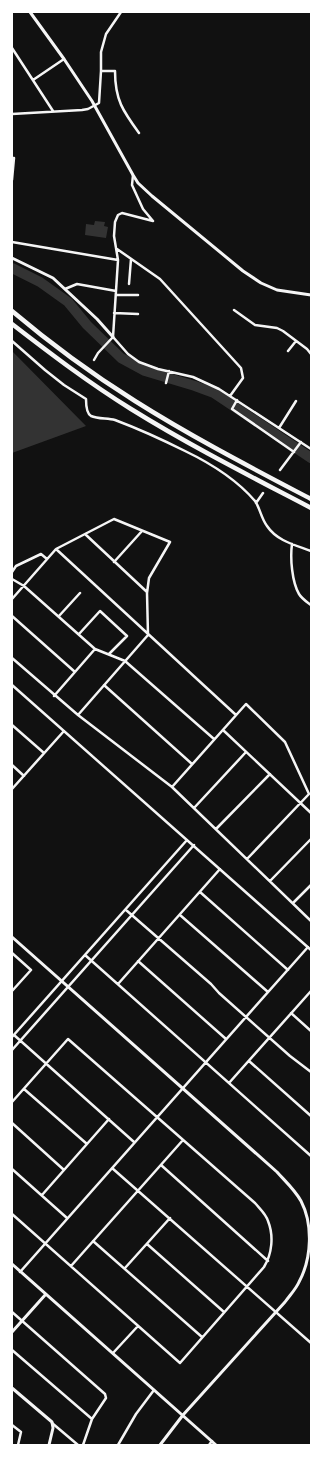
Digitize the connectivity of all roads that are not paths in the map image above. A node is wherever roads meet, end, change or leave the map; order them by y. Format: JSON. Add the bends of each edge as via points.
{"nodes":[{"id":1,"x":30,"y":12,"type":"edge"},
{"id":2,"x":121,"y":12,"type":"edge"},
{"id":3,"x":12,"y":48,"type":"edge"},
{"id":4,"x":64,"y":59,"type":"junction"},
{"id":5,"x":102,"y":70,"type":"junction"},
{"id":6,"x":32,"y":80,"type":"junction"},
{"id":7,"x":94,"y":106,"type":"junction"},
{"id":8,"x":53,"y":111,"type":"junction"},
{"id":9,"x":12,"y":114,"type":"edge"},
{"id":10,"x":139,"y":133,"type":"dead end"},
{"id":11,"x":12,"y":158,"type":"edge"},
{"id":12,"x":133,"y":175,"type":"junction"},
{"id":13,"x":12,"y":180,"type":"edge"},
{"id":14,"x":12,"y":242,"type":"edge"},
{"id":15,"x":117,"y":249,"type":"junction"},
{"id":16,"x":12,"y":258,"type":"edge"},
{"id":17,"x":131,"y":259,"type":"junction"},
{"id":18,"x":118,"y":260,"type":"junction"},
{"id":19,"x":129,"y":284,"type":"dead end"},
{"id":20,"x":65,"y":289,"type":"junction"},
{"id":21,"x":116,"y":290,"type":"junction"},
{"id":22,"x":116,"y":295,"type":"junction"},
{"id":23,"x":138,"y":295,"type":"dead end"},
{"id":24,"x":311,"y":295,"type":"edge"},
{"id":25,"x":234,"y":310,"type":"dead end"},
{"id":26,"x":12,"y":311,"type":"edge"},
{"id":27,"x":114,"y":313,"type":"junction"},
{"id":28,"x":138,"y":314,"type":"dead end"},
{"id":29,"x":12,"y":324,"type":"edge"},
{"id":30,"x":112,"y":339,"type":"junction"},
{"id":31,"x":12,"y":341,"type":"edge"},
{"id":32,"x":296,"y":341,"type":"junction"},
{"id":33,"x":288,"y":351,"type":"dead end"},
{"id":34,"x":311,"y":354,"type":"edge"},
{"id":35,"x":94,"y":360,"type":"dead end"},
{"id":36,"x":169,"y":371,"type":"junction"},
{"id":37,"x":166,"y":383,"type":"dead end"},
{"id":38,"x":230,"y":396,"type":"junction"},
{"id":39,"x":238,"y":400,"type":"junction"},
{"id":40,"x":296,"y":401,"type":"dead end"},
{"id":41,"x":279,"y":428,"type":"junction"},
{"id":42,"x":301,"y":442,"type":"junction"},
{"id":43,"x":311,"y":449,"type":"edge"},
{"id":44,"x":294,"y":452,"type":"junction"},
{"id":45,"x":280,"y":470,"type":"dead end"},
{"id":46,"x":263,"y":493,"type":"dead end"},
{"id":47,"x":311,"y":498,"type":"edge"},
{"id":48,"x":256,"y":502,"type":"junction"},
{"id":49,"x":311,"y":508,"type":"edge"},
{"id":50,"x":142,"y":531,"type":"junction"},
{"id":51,"x":85,"y":534,"type":"junction"},
{"id":52,"x":292,"y":544,"type":"junction"},
{"id":53,"x":56,"y":549,"type":"junction"},
{"id":54,"x":311,"y":551,"type":"edge"},
{"id":55,"x":47,"y":559,"type":"junction"},
{"id":56,"x":114,"y":562,"type":"junction"},
{"id":57,"x":12,"y":572,"type":"edge"},
{"id":58,"x":12,"y":579,"type":"edge"},
{"id":59,"x":24,"y":586,"type":"junction"},
{"id":60,"x":80,"y":593,"type":"dead end"},
{"id":61,"x":148,"y":593,"type":"junction"},
{"id":62,"x":12,"y":600,"type":"edge"},
{"id":63,"x":311,"y":605,"type":"edge"},
{"id":64,"x":12,"y":616,"type":"edge"},
{"id":65,"x":59,"y":616,"type":"junction"},
{"id":66,"x":79,"y":634,"type":"junction"},
{"id":67,"x":148,"y":635,"type":"junction"},
{"id":68,"x":95,"y":649,"type":"junction"},
{"id":69,"x":109,"y":654,"type":"junction"},
{"id":70,"x":12,"y":658,"type":"edge"},
{"id":71,"x":125,"y":661,"type":"junction"},
{"id":72,"x":75,"y":672,"type":"junction"},
{"id":73,"x":12,"y":684,"type":"edge"},
{"id":74,"x":104,"y":685,"type":"junction"},
{"id":75,"x":54,"y":696,"type":"junction"},
{"id":76,"x":78,"y":715,"type":"junction"},
{"id":77,"x":236,"y":715,"type":"junction"},
{"id":78,"x":12,"y":725,"type":"edge"},
{"id":79,"x":223,"y":730,"type":"junction"},
{"id":80,"x":64,"y":731,"type":"junction"},
{"id":81,"x":214,"y":739,"type":"junction"},
{"id":82,"x":246,"y":752,"type":"junction"},
{"id":83,"x":44,"y":753,"type":"junction"},
{"id":84,"x":192,"y":764,"type":"junction"},
{"id":85,"x":12,"y":765,"type":"edge"},
{"id":86,"x":270,"y":774,"type":"junction"},
{"id":87,"x":24,"y":776,"type":"junction"},
{"id":88,"x":172,"y":786,"type":"junction"},
{"id":89,"x":12,"y":789,"type":"edge"},
{"id":90,"x":301,"y":804,"type":"junction"},
{"id":91,"x":194,"y":808,"type":"junction"},
{"id":92,"x":311,"y":813,"type":"edge"},
{"id":93,"x":216,"y":829,"type":"junction"},
{"id":94,"x":311,"y":839,"type":"edge"},
{"id":95,"x":188,"y":840,"type":"junction"},
{"id":96,"x":194,"y":845,"type":"junction"},
{"id":97,"x":247,"y":859,"type":"junction"},
{"id":98,"x":220,"y":869,"type":"junction"},
{"id":99,"x":270,"y":881,"type":"junction"},
{"id":100,"x":311,"y":885,"type":"edge"},
{"id":101,"x":200,"y":892,"type":"junction"},
{"id":102,"x":293,"y":903,"type":"junction"},
{"id":103,"x":126,"y":910,"type":"junction"},
{"id":104,"x":132,"y":915,"type":"junction"},
{"id":105,"x":180,"y":915,"type":"junction"},
{"id":106,"x":311,"y":921,"type":"edge"},
{"id":107,"x":12,"y":937,"type":"edge"},
{"id":108,"x":158,"y":939,"type":"junction"},
{"id":109,"x":308,"y":947,"type":"junction"},
{"id":110,"x":311,"y":950,"type":"edge"},
{"id":111,"x":12,"y":953,"type":"edge"},
{"id":112,"x":85,"y":955,"type":"junction"},
{"id":113,"x":91,"y":961,"type":"junction"},
{"id":114,"x":138,"y":961,"type":"junction"},
{"id":115,"x":288,"y":970,"type":"junction"},
{"id":116,"x":62,"y":981,"type":"junction"},
{"id":117,"x":118,"y":984,"type":"junction"},
{"id":118,"x":68,"y":986,"type":"junction"},
{"id":119,"x":311,"y":991,"type":"edge"},
{"id":120,"x":12,"y":992,"type":"edge"},
{"id":121,"x":268,"y":992,"type":"junction"},
{"id":122,"x":291,"y":1013,"type":"junction"},
{"id":123,"x":246,"y":1017,"type":"junction"},
{"id":124,"x":311,"y":1031,"type":"edge"},
{"id":125,"x":13,"y":1036,"type":"edge"},
{"id":126,"x":270,"y":1037,"type":"junction"},
{"id":127,"x":226,"y":1039,"type":"junction"},
{"id":128,"x":21,"y":1041,"type":"junction"},
{"id":129,"x":12,"y":1050,"type":"edge"},
{"id":130,"x":249,"y":1061,"type":"junction"},
{"id":131,"x":206,"y":1062,"type":"junction"},
{"id":132,"x":46,"y":1064,"type":"junction"},
{"id":133,"x":311,"y":1072,"type":"edge"},
{"id":134,"x":229,"y":1083,"type":"junction"},
{"id":135,"x":183,"y":1088,"type":"junction"},
{"id":136,"x":24,"y":1089,"type":"junction"},
{"id":137,"x":12,"y":1102,"type":"edge"},
{"id":138,"x":311,"y":1116,"type":"edge"},
{"id":139,"x":157,"y":1117,"type":"junction"},
{"id":140,"x":109,"y":1119,"type":"junction"},
{"id":141,"x":12,"y":1123,"type":"edge"},
{"id":142,"x":183,"y":1140,"type":"junction"},
{"id":143,"x":134,"y":1142,"type":"junction"},
{"id":144,"x":87,"y":1144,"type":"junction"},
{"id":145,"x":311,"y":1156,"type":"edge"},
{"id":146,"x":161,"y":1165,"type":"junction"},
{"id":147,"x":112,"y":1168,"type":"junction"},
{"id":148,"x":12,"y":1169,"type":"edge"},
{"id":149,"x":64,"y":1170,"type":"junction"},
{"id":150,"x":138,"y":1191,"type":"junction"},
{"id":151,"x":42,"y":1195,"type":"junction"},
{"id":152,"x":12,"y":1214,"type":"edge"},
{"id":153,"x":67,"y":1218,"type":"junction"},
{"id":154,"x":170,"y":1218,"type":"junction"},
{"id":155,"x":310,"y":1226,"type":"edge"},
{"id":156,"x":93,"y":1241,"type":"junction"},
{"id":157,"x":45,"y":1244,"type":"junction"},
{"id":158,"x":147,"y":1244,"type":"junction"},
{"id":159,"x":268,"y":1261,"type":"junction"},
{"id":160,"x":12,"y":1264,"type":"edge"},
{"id":161,"x":71,"y":1266,"type":"junction"},
{"id":162,"x":125,"y":1268,"type":"junction"},
{"id":163,"x":20,"y":1272,"type":"junction"},
{"id":164,"x":247,"y":1286,"type":"junction"},
{"id":165,"x":46,"y":1294,"type":"junction"},
{"id":166,"x":12,"y":1312,"type":"edge"},
{"id":167,"x":224,"y":1312,"type":"junction"},
{"id":168,"x":275,"y":1312,"type":"junction"},
{"id":169,"x":22,"y":1321,"type":"junction"},
{"id":170,"x":138,"y":1326,"type":"junction"},
{"id":171,"x":12,"y":1332,"type":"edge"},
{"id":172,"x":202,"y":1337,"type":"junction"},
{"id":173,"x":311,"y":1343,"type":"edge"},
{"id":174,"x":12,"y":1350,"type":"edge"},
{"id":175,"x":113,"y":1353,"type":"junction"},
{"id":176,"x":12,"y":1388,"type":"edge"},
{"id":177,"x":154,"y":1390,"type":"junction"},
{"id":178,"x":183,"y":1416,"type":"junction"},
{"id":179,"x":92,"y":1420,"type":"junction"},
{"id":180,"x":52,"y":1422,"type":"junction"},
{"id":181,"x":12,"y":1426,"type":"edge"},
{"id":182,"x":212,"y":1441,"type":"junction"},
{"id":183,"x":18,"y":1445,"type":"edge"},
{"id":184,"x":49,"y":1445,"type":"edge"},
{"id":185,"x":78,"y":1445,"type":"edge"},
{"id":186,"x":83,"y":1445,"type":"edge"},
{"id":187,"x":118,"y":1445,"type":"edge"},
{"id":188,"x":160,"y":1445,"type":"edge"},
{"id":189,"x":209,"y":1445,"type":"edge"},
{"id":190,"x":216,"y":1445,"type":"edge"}],
"edges":[{"from":1,"to":4,"type":"street"},
{"from":2,"to":5,"type":"street","via":[[106,34],[101,52]]},
{"from":3,"to":6,"type":"street"},
{"from":4,"to":6,"type":"street"},
{"from":4,"to":7,"type":"street"},
{"from":5,"to":7,"type":"street","via":[[99,103]]},
{"from":5,"to":10,"type":"street","via":[[115,71],[116,90],[121,106]]},
{"from":6,"to":8,"type":"street"},
{"from":7,"to":8,"type":"street","via":[[82,110]]},
{"from":7,"to":12,"type":"street"},
{"from":8,"to":9,"type":"street"},
{"from":11,"to":13,"type":"street"},
{"from":12,"to":15,"type":"street","via":[[132,185],[142,209],[153,221],[126,213],[118,215],[114,236]]},
{"from":12,"to":24,"type":"street","via":[[152,196],[249,275],[276,290]]},
{"from":14,"to":18,"type":"street"},
{"from":15,"to":17,"type":"street"},
{"from":15,"to":18,"type":"street"},
{"from":16,"to":20,"type":"street","via":[[49,276]]},
{"from":17,"to":19,"type":"street"},
{"from":17,"to":38,"type":"street","via":[[160,279],[242,368],[243,378]]},
{"from":18,"to":21,"type":"street"},
{"from":20,"to":21,"type":"street","via":[[77,284]]},
{"from":20,"to":30,"type":"street","via":[[97,319]]},
{"from":21,"to":22,"type":"street"},
{"from":22,"to":23,"type":"street"},
{"from":22,"to":27,"type":"street"},
{"from":25,"to":32,"type":"street","via":[[255,325],[277,328]]},
{"from":26,"to":47,"type":"highway","via":[[81,365],[135,401],[197,438]]},
{"from":27,"to":28,"type":"street"},
{"from":27,"to":30,"type":"street"},
{"from":29,"to":49,"type":"highway","via":[[130,408],[192,445]]},
{"from":30,"to":35,"type":"street"},
{"from":30,"to":36,"type":"street","via":[[136,360]]},
{"from":31,"to":48,"type":"street","via":[[44,370],[86,399],[91,415],[114,420],[187,452],[230,479]]},
{"from":32,"to":33,"type":"street"},
{"from":32,"to":34,"type":"street"},
{"from":36,"to":37,"type":"street"},
{"from":36,"to":38,"type":"street","via":[[193,377]]},
{"from":38,"to":39,"type":"street"},
{"from":39,"to":41,"type":"street"},
{"from":39,"to":44,"type":"street","via":[[232,409]]},
{"from":40,"to":41,"type":"street"},
{"from":41,"to":42,"type":"street"},
{"from":42,"to":43,"type":"street"},
{"from":42,"to":44,"type":"street"},
{"from":44,"to":45,"type":"street"},
{"from":46,"to":48,"type":"street"},
{"from":48,"to":52,"type":"street","via":[[267,526],[278,538]]},
{"from":50,"to":51,"type":"street","via":[[114,520]]},
{"from":50,"to":56,"type":"street"},
{"from":50,"to":61,"type":"street","via":[[170,542],[149,578]]},
{"from":51,"to":53,"type":"street"},
{"from":51,"to":56,"type":"street"},
{"from":52,"to":54,"type":"street"},
{"from":52,"to":63,"type":"street","via":[[291,555],[296,587],[301,597]]},
{"from":53,"to":55,"type":"street"},
{"from":53,"to":67,"type":"street"},
{"from":55,"to":57,"type":"street","via":[[41,554],[16,566]]},
{"from":55,"to":59,"type":"street"},
{"from":56,"to":61,"type":"street"},
{"from":58,"to":59,"type":"street"},
{"from":59,"to":62,"type":"street"},
{"from":59,"to":65,"type":"street"},
{"from":60,"to":65,"type":"street"},
{"from":61,"to":67,"type":"street"},
{"from":64,"to":72,"type":"street"},
{"from":65,"to":66,"type":"street"},
{"from":66,"to":68,"type":"street"},
{"from":66,"to":69,"type":"street","via":[[100,611],[127,636]]},
{"from":67,"to":71,"type":"street"},
{"from":67,"to":77,"type":"street"},
{"from":68,"to":69,"type":"street"},
{"from":68,"to":72,"type":"street"},
{"from":69,"to":71,"type":"street"},
{"from":70,"to":75,"type":"street"},
{"from":71,"to":74,"type":"street"},
{"from":71,"to":81,"type":"street"},
{"from":72,"to":75,"type":"street"},
{"from":73,"to":80,"type":"street"},
{"from":74,"to":76,"type":"street"},
{"from":74,"to":84,"type":"street"},
{"from":75,"to":76,"type":"street"},
{"from":76,"to":88,"type":"street"},
{"from":77,"to":79,"type":"street"},
{"from":77,"to":90,"type":"street","via":[[246,704],[285,742],[310,794]]},
{"from":78,"to":83,"type":"street"},
{"from":79,"to":81,"type":"street"},
{"from":79,"to":82,"type":"street"},
{"from":80,"to":83,"type":"street"},
{"from":80,"to":95,"type":"street"},
{"from":81,"to":84,"type":"street"},
{"from":82,"to":86,"type":"street"},
{"from":82,"to":91,"type":"street"},
{"from":83,"to":87,"type":"street"},
{"from":84,"to":88,"type":"street"},
{"from":85,"to":87,"type":"street"},
{"from":86,"to":90,"type":"street"},
{"from":86,"to":93,"type":"street"},
{"from":87,"to":89,"type":"street"},
{"from":88,"to":91,"type":"street"},
{"from":90,"to":92,"type":"street"},
{"from":90,"to":97,"type":"street"},
{"from":91,"to":93,"type":"street"},
{"from":93,"to":97,"type":"street"},
{"from":94,"to":99,"type":"street"},
{"from":95,"to":96,"type":"street"},
{"from":95,"to":103,"type":"street"},
{"from":96,"to":98,"type":"street"},
{"from":96,"to":104,"type":"street"},
{"from":97,"to":99,"type":"street"},
{"from":98,"to":101,"type":"street"},
{"from":98,"to":109,"type":"street"},
{"from":99,"to":102,"type":"street"},
{"from":100,"to":102,"type":"street"},
{"from":101,"to":105,"type":"street"},
{"from":101,"to":115,"type":"street"},
{"from":102,"to":106,"type":"street"},
{"from":103,"to":104,"type":"street"},
{"from":103,"to":112,"type":"street"},
{"from":104,"to":108,"type":"street"},
{"from":104,"to":113,"type":"street"},
{"from":105,"to":108,"type":"street"},
{"from":105,"to":121,"type":"street"},
{"from":107,"to":116,"type":"street"},
{"from":108,"to":114,"type":"street"},
{"from":108,"to":123,"type":"street"},
{"from":109,"to":110,"type":"street"},
{"from":109,"to":115,"type":"street"},
{"from":111,"to":120,"type":"street","via":[[31,970]]},
{"from":112,"to":113,"type":"street"},
{"from":112,"to":116,"type":"street"},
{"from":113,"to":117,"type":"street"},
{"from":113,"to":118,"type":"street"},
{"from":114,"to":117,"type":"street"},
{"from":114,"to":127,"type":"street"},
{"from":115,"to":121,"type":"street"},
{"from":116,"to":118,"type":"street"},
{"from":116,"to":125,"type":"street"},
{"from":117,"to":131,"type":"street"},
{"from":118,"to":128,"type":"street"},
{"from":118,"to":135,"type":"street"},
{"from":119,"to":122,"type":"street"},
{"from":121,"to":123,"type":"street"},
{"from":122,"to":124,"type":"street"},
{"from":122,"to":126,"type":"street"},
{"from":123,"to":126,"type":"street"},
{"from":123,"to":127,"type":"street"},
{"from":125,"to":128,"type":"street"},
{"from":126,"to":130,"type":"street"},
{"from":126,"to":133,"type":"street"},
{"from":127,"to":131,"type":"street"},
{"from":128,"to":129,"type":"street"},
{"from":128,"to":132,"type":"street"},
{"from":130,"to":134,"type":"street"},
{"from":130,"to":138,"type":"street"},
{"from":131,"to":134,"type":"street"},
{"from":131,"to":135,"type":"street"},
{"from":132,"to":136,"type":"street"},
{"from":132,"to":139,"type":"street","via":[[68,1039]]},
{"from":132,"to":140,"type":"street"},
{"from":134,"to":145,"type":"street"},
{"from":135,"to":139,"type":"street"},
{"from":135,"to":155,"type":"street","via":[[288,1183],[301,1201]]},
{"from":136,"to":137,"type":"street"},
{"from":136,"to":144,"type":"street"},
{"from":139,"to":142,"type":"street"},
{"from":139,"to":143,"type":"street"},
{"from":140,"to":143,"type":"street"},
{"from":140,"to":144,"type":"street"},
{"from":141,"to":149,"type":"street"},
{"from":142,"to":146,"type":"street"},
{"from":142,"to":159,"type":"street","via":[[263,1212],[272,1238]]},
{"from":143,"to":147,"type":"street"},
{"from":144,"to":149,"type":"street"},
{"from":146,"to":150,"type":"street"},
{"from":146,"to":159,"type":"street"},
{"from":147,"to":150,"type":"street"},
{"from":147,"to":153,"type":"street"},
{"from":148,"to":151,"type":"street"},
{"from":149,"to":151,"type":"street"},
{"from":150,"to":154,"type":"street"},
{"from":150,"to":156,"type":"street"},
{"from":151,"to":153,"type":"street"},
{"from":152,"to":157,"type":"street"},
{"from":153,"to":157,"type":"street"},
{"from":154,"to":158,"type":"street"},
{"from":154,"to":164,"type":"street"},
{"from":155,"to":168,"type":"street","via":[[309,1248],[299,1282]]},
{"from":156,"to":161,"type":"street"},
{"from":156,"to":162,"type":"street"},
{"from":157,"to":161,"type":"street"},
{"from":157,"to":163,"type":"street"},
{"from":158,"to":162,"type":"street"},
{"from":158,"to":167,"type":"street"},
{"from":159,"to":164,"type":"street"},
{"from":160,"to":163,"type":"street"},
{"from":161,"to":170,"type":"street"},
{"from":162,"to":172,"type":"street"},
{"from":163,"to":165,"type":"street"},
{"from":164,"to":167,"type":"street"},
{"from":164,"to":168,"type":"street"},
{"from":165,"to":169,"type":"street"},
{"from":165,"to":175,"type":"street"},
{"from":166,"to":169,"type":"street"},
{"from":167,"to":172,"type":"street"},
{"from":168,"to":173,"type":"street"},
{"from":168,"to":178,"type":"street"},
{"from":169,"to":171,"type":"street"},
{"from":169,"to":179,"type":"street","via":[[105,1394],[106,1398]]},
{"from":170,"to":172,"type":"street","via":[[180,1363]]},
{"from":170,"to":175,"type":"street"},
{"from":174,"to":179,"type":"street"},
{"from":175,"to":177,"type":"street"},
{"from":176,"to":180,"type":"street"},
{"from":177,"to":178,"type":"street"},
{"from":177,"to":187,"type":"street"},
{"from":178,"to":182,"type":"street"},
{"from":178,"to":188,"type":"street"},
{"from":179,"to":186,"type":"street"},
{"from":180,"to":184,"type":"street"},
{"from":180,"to":185,"type":"street"},
{"from":181,"to":183,"type":"street","via":[[21,1432]]},
{"from":182,"to":189,"type":"street"},
{"from":182,"to":190,"type":"street"}]}
